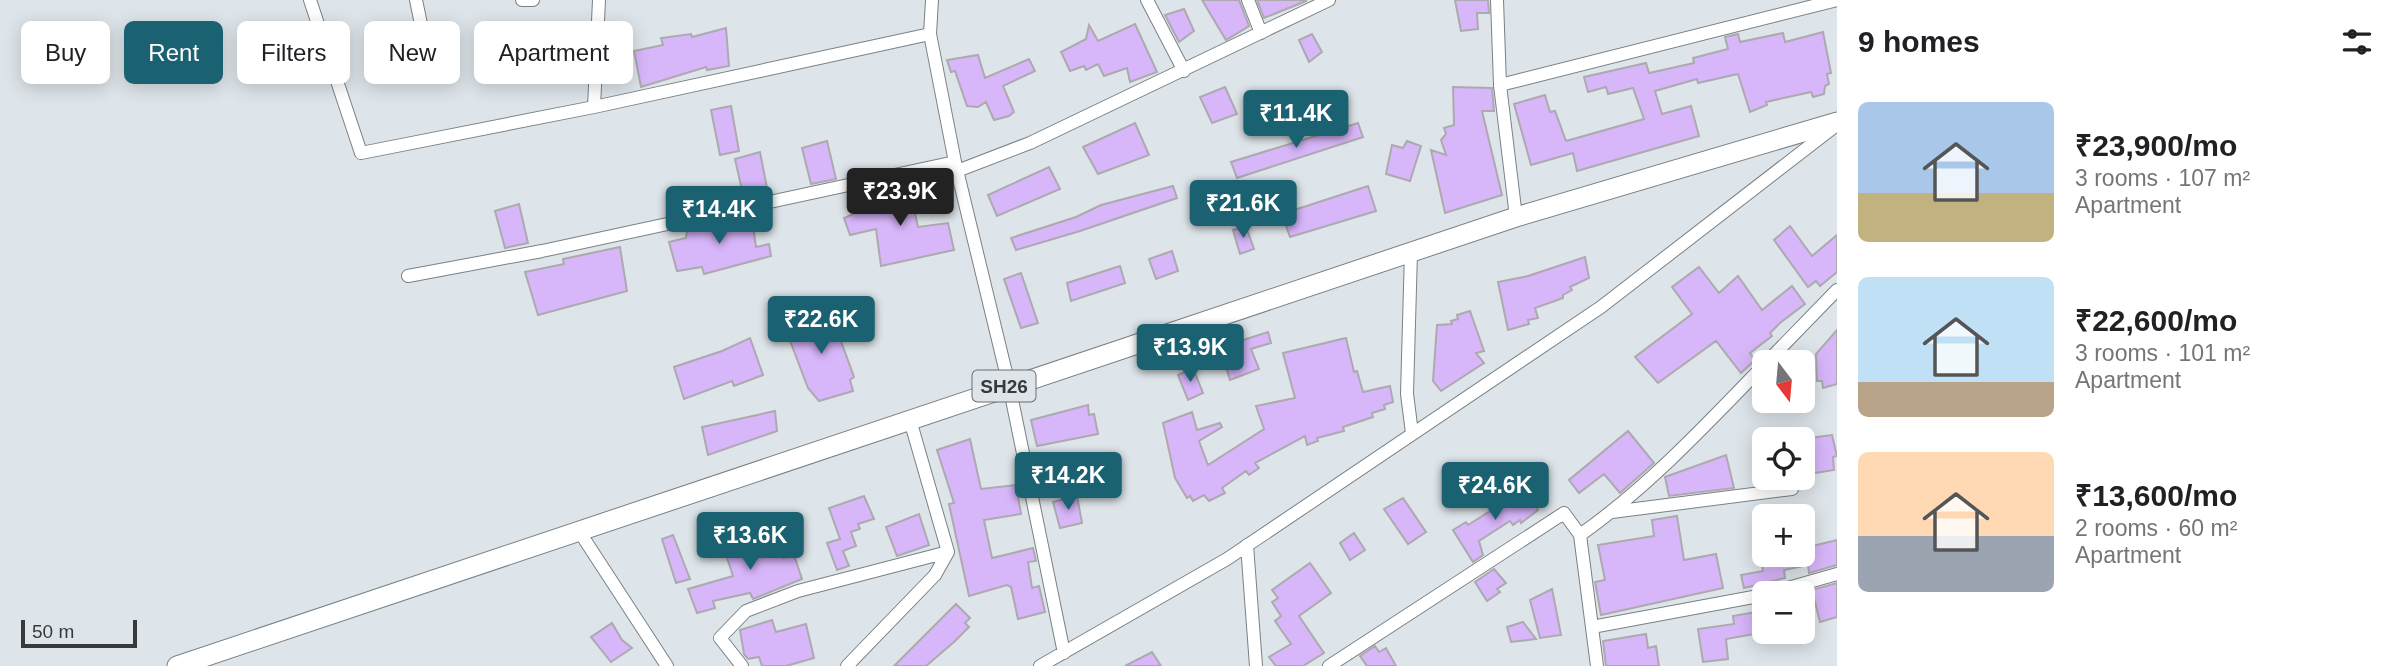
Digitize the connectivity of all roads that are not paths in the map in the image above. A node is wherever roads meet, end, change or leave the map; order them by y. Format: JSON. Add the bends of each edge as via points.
{"nodes":[{"id":1,"x":310,"y":0,"type":"edge"},
{"id":2,"x":416,"y":0,"type":"edge"},
{"id":3,"x":522,"y":0,"type":"edge"},
{"id":4,"x":533,"y":0,"type":"edge"},
{"id":5,"x":599,"y":0,"type":"edge"},
{"id":6,"x":932,"y":0,"type":"edge"},
{"id":7,"x":1147,"y":0,"type":"edge"},
{"id":8,"x":1248,"y":0,"type":"edge"},
{"id":9,"x":1329,"y":0,"type":"edge"},
{"id":10,"x":1497,"y":0,"type":"edge"},
{"id":11,"x":1837,"y":0,"type":"edge"},
{"id":12,"x":420,"y":21,"type":"edge"},
{"id":13,"x":1261,"y":33,"type":"junction"},
{"id":14,"x":930,"y":34,"type":"junction"},
{"id":15,"x":1184,"y":71,"type":"junction"},
{"id":16,"x":1500,"y":85,"type":"junction"},
{"id":17,"x":594,"y":107,"type":"junction"},
{"id":18,"x":1837,"y":123,"type":"edge"},
{"id":19,"x":956,"y":166,"type":"junction"},
{"id":20,"x":1517,"y":217,"type":"junction"},
{"id":21,"x":1411,"y":252,"type":"junction"},
{"id":22,"x":408,"y":276,"type":"dead end"},
{"id":23,"x":1837,"y":290,"type":"edge"},
{"id":24,"x":1779,"y":350,"type":"edge"},
{"id":25,"x":1752,"y":377,"type":"edge"},
{"id":26,"x":1009,"y":385,"type":"junction"},
{"id":27,"x":910,"y":420,"type":"junction"},
{"id":28,"x":1412,"y":433,"type":"junction"},
{"id":29,"x":1784,"y":490,"type":"edge"},
{"id":30,"x":1612,"y":512,"type":"junction"},
{"id":31,"x":579,"y":531,"type":"junction"},
{"id":32,"x":1580,"y":535,"type":"junction"},
{"id":33,"x":1247,"y":545,"type":"junction"},
{"id":34,"x":948,"y":552,"type":"junction"},
{"id":35,"x":1837,"y":574,"type":"edge"},
{"id":36,"x":1812,"y":581,"type":"edge"},
{"id":37,"x":1752,"y":597,"type":"edge"},
{"id":38,"x":1592,"y":627,"type":"junction"},
{"id":39,"x":1064,"y":653,"type":"junction"},
{"id":40,"x":1046,"y":665,"type":"edge"},
{"id":41,"x":177,"y":666,"type":"edge"},
{"id":42,"x":667,"y":666,"type":"edge"},
{"id":43,"x":742,"y":666,"type":"edge"},
{"id":44,"x":848,"y":666,"type":"edge"},
{"id":45,"x":1255,"y":666,"type":"edge"},
{"id":46,"x":1329,"y":666,"type":"edge"},
{"id":47,"x":1597,"y":666,"type":"edge"}],
"edges":[{"from":1,"to":17,"type":"street","via":[[360,153]]},
{"from":2,"to":12,"type":"street"},
{"from":3,"to":4,"type":"street"},
{"from":5,"to":17,"type":"street"},
{"from":6,"to":14,"type":"street"},
{"from":7,"to":15,"type":"street"},
{"from":8,"to":13,"type":"street"},
{"from":9,"to":13,"type":"street"},
{"from":10,"to":16,"type":"street"},
{"from":11,"to":16,"type":"street"},
{"from":13,"to":15,"type":"street"},
{"from":14,"to":17,"type":"street"},
{"from":14,"to":19,"type":"street"},
{"from":15,"to":19,"type":"street","via":[[1030,143]]},
{"from":16,"to":20,"type":"street"},
{"from":18,"to":20,"type":"main road","number":"SH26"},
{"from":18,"to":28,"type":"street","via":[[1601,307]]},
{"from":19,"to":22,"type":"street"},
{"from":19,"to":26,"type":"street"},
{"from":20,"to":21,"type":"main road","number":"SH26"},
{"from":21,"to":26,"type":"main road","number":"SH26"},
{"from":21,"to":28,"type":"street","via":[[1407,394]]},
{"from":23,"to":24,"type":"street"},
{"from":25,"to":30,"type":"street"},
{"from":26,"to":27,"type":"main road","number":"SH26"},
{"from":26,"to":39,"type":"street"},
{"from":27,"to":31,"type":"main road","number":"SH26"},
{"from":27,"to":34,"type":"street"},
{"from":28,"to":33,"type":"street"},
{"from":29,"to":30,"type":"street"},
{"from":30,"to":32,"type":"street"},
{"from":31,"to":41,"type":"main road","number":"SH26"},
{"from":31,"to":42,"type":"street"},
{"from":32,"to":38,"type":"street"},
{"from":32,"to":46,"type":"street","via":[[1564,513]]},
{"from":33,"to":39,"type":"street"},
{"from":33,"to":45,"type":"street"},
{"from":34,"to":43,"type":"street","via":[[798,591],[746,611],[720,638]]},
{"from":34,"to":44,"type":"street","via":[[935,575]]},
{"from":35,"to":36,"type":"street"},
{"from":37,"to":38,"type":"street"},
{"from":38,"to":47,"type":"street"},
{"from":39,"to":40,"type":"street"}]}
